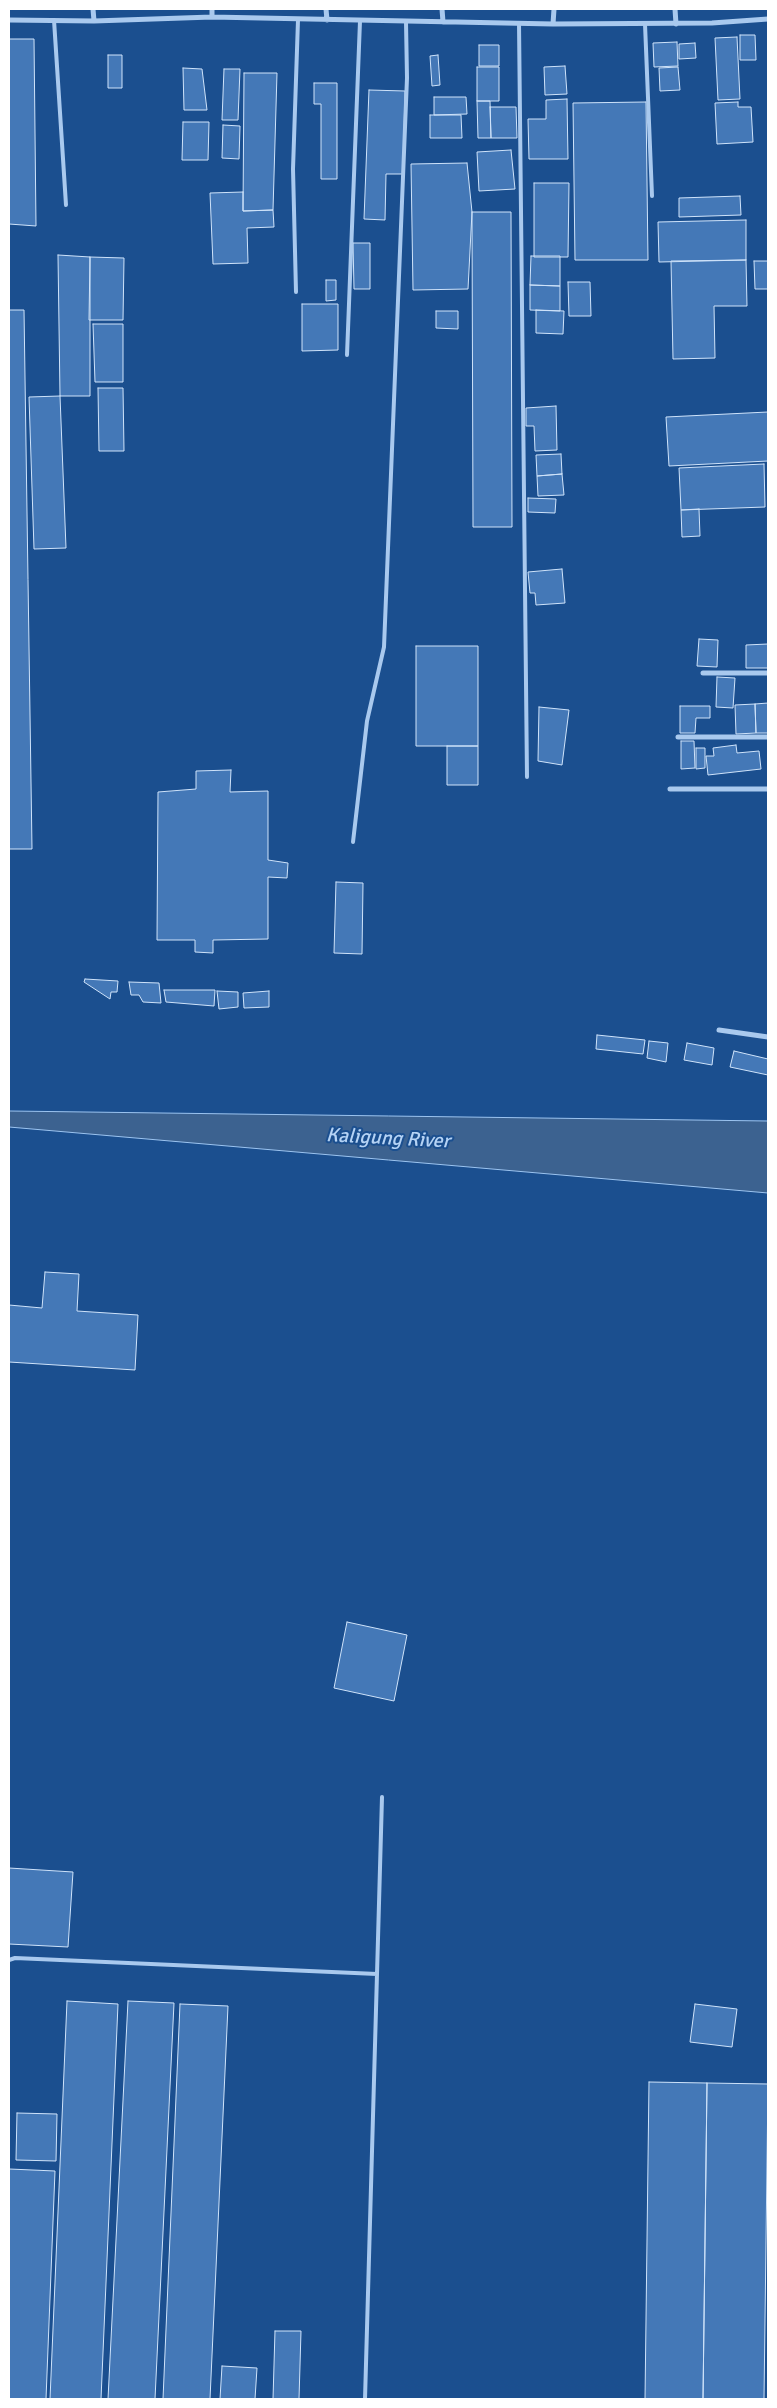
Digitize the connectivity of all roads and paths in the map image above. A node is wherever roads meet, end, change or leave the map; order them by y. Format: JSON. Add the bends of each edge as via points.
{"nodes":[{"id":1,"x":93,"y":9,"type":"edge"},
{"id":2,"x":212,"y":9,"type":"edge"},
{"id":3,"x":326,"y":9,"type":"edge"},
{"id":4,"x":442,"y":9,"type":"edge"},
{"id":5,"x":554,"y":9,"type":"edge"},
{"id":6,"x":675,"y":9,"type":"edge"},
{"id":7,"x":212,"y":17,"type":"junction"},
{"id":8,"x":768,"y":19,"type":"edge"},
{"id":9,"x":9,"y":20,"type":"edge"},
{"id":10,"x":54,"y":20,"type":"junction"},
{"id":11,"x":298,"y":20,"type":"junction"},
{"id":12,"x":327,"y":20,"type":"junction"},
{"id":13,"x":94,"y":21,"type":"junction"},
{"id":14,"x":360,"y":21,"type":"junction"},
{"id":15,"x":406,"y":22,"type":"junction"},
{"id":16,"x":443,"y":22,"type":"junction"},
{"id":17,"x":520,"y":23,"type":"junction"},
{"id":18,"x":553,"y":24,"type":"junction"},
{"id":19,"x":645,"y":24,"type":"junction"},
{"id":20,"x":676,"y":24,"type":"junction"},
{"id":21,"x":652,"y":196,"type":"dead end"},
{"id":22,"x":66,"y":205,"type":"dead end"},
{"id":23,"x":296,"y":292,"type":"dead end"},
{"id":24,"x":347,"y":355,"type":"dead end"},
{"id":25,"x":703,"y":673,"type":"dead end"},
{"id":26,"x":768,"y":673,"type":"edge"},
{"id":27,"x":678,"y":737,"type":"dead end"},
{"id":28,"x":768,"y":737,"type":"edge"},
{"id":29,"x":527,"y":777,"type":"dead end"},
{"id":30,"x":670,"y":789,"type":"dead end"},
{"id":31,"x":768,"y":790,"type":"edge"},
{"id":32,"x":353,"y":842,"type":"dead end"},
{"id":33,"x":719,"y":1030,"type":"dead end"},
{"id":34,"x":768,"y":1037,"type":"edge"},
{"id":35,"x":382,"y":1797,"type":"dead end"},
{"id":36,"x":9,"y":1960,"type":"edge"},
{"id":37,"x":377,"y":1974,"type":"junction"},
{"id":38,"x":365,"y":2399,"type":"edge"}],
"edges":[{"from":1,"to":13,"type":"street"},
{"from":2,"to":7,"type":"street"},
{"from":3,"to":12,"type":"street"},
{"from":4,"to":16,"type":"street"},
{"from":5,"to":18,"type":"street"},
{"from":6,"to":20,"type":"street"},
{"from":7,"to":11,"type":"street"},
{"from":7,"to":13,"type":"street"},
{"from":8,"to":20,"type":"street"},
{"from":9,"to":10,"type":"street"},
{"from":10,"to":13,"type":"street"},
{"from":10,"to":22,"type":"lane"},
{"from":11,"to":12,"type":"street"},
{"from":11,"to":23,"type":"lane","via":[[293,170]]},
{"from":12,"to":14,"type":"street"},
{"from":14,"to":15,"type":"street"},
{"from":14,"to":24,"type":"lane"},
{"from":15,"to":16,"type":"street"},
{"from":15,"to":32,"type":"lane","via":[[407,78],[384,647],[367,721]]},
{"from":16,"to":17,"type":"street"},
{"from":17,"to":18,"type":"street"},
{"from":17,"to":29,"type":"lane"},
{"from":18,"to":19,"type":"street"},
{"from":19,"to":20,"type":"street"},
{"from":19,"to":21,"type":"lane"},
{"from":25,"to":26,"type":"street"},
{"from":27,"to":28,"type":"street"},
{"from":30,"to":31,"type":"street"},
{"from":33,"to":34,"type":"street"},
{"from":35,"to":37,"type":"lane"},
{"from":36,"to":37,"type":"lane"},
{"from":37,"to":38,"type":"lane"}]}
